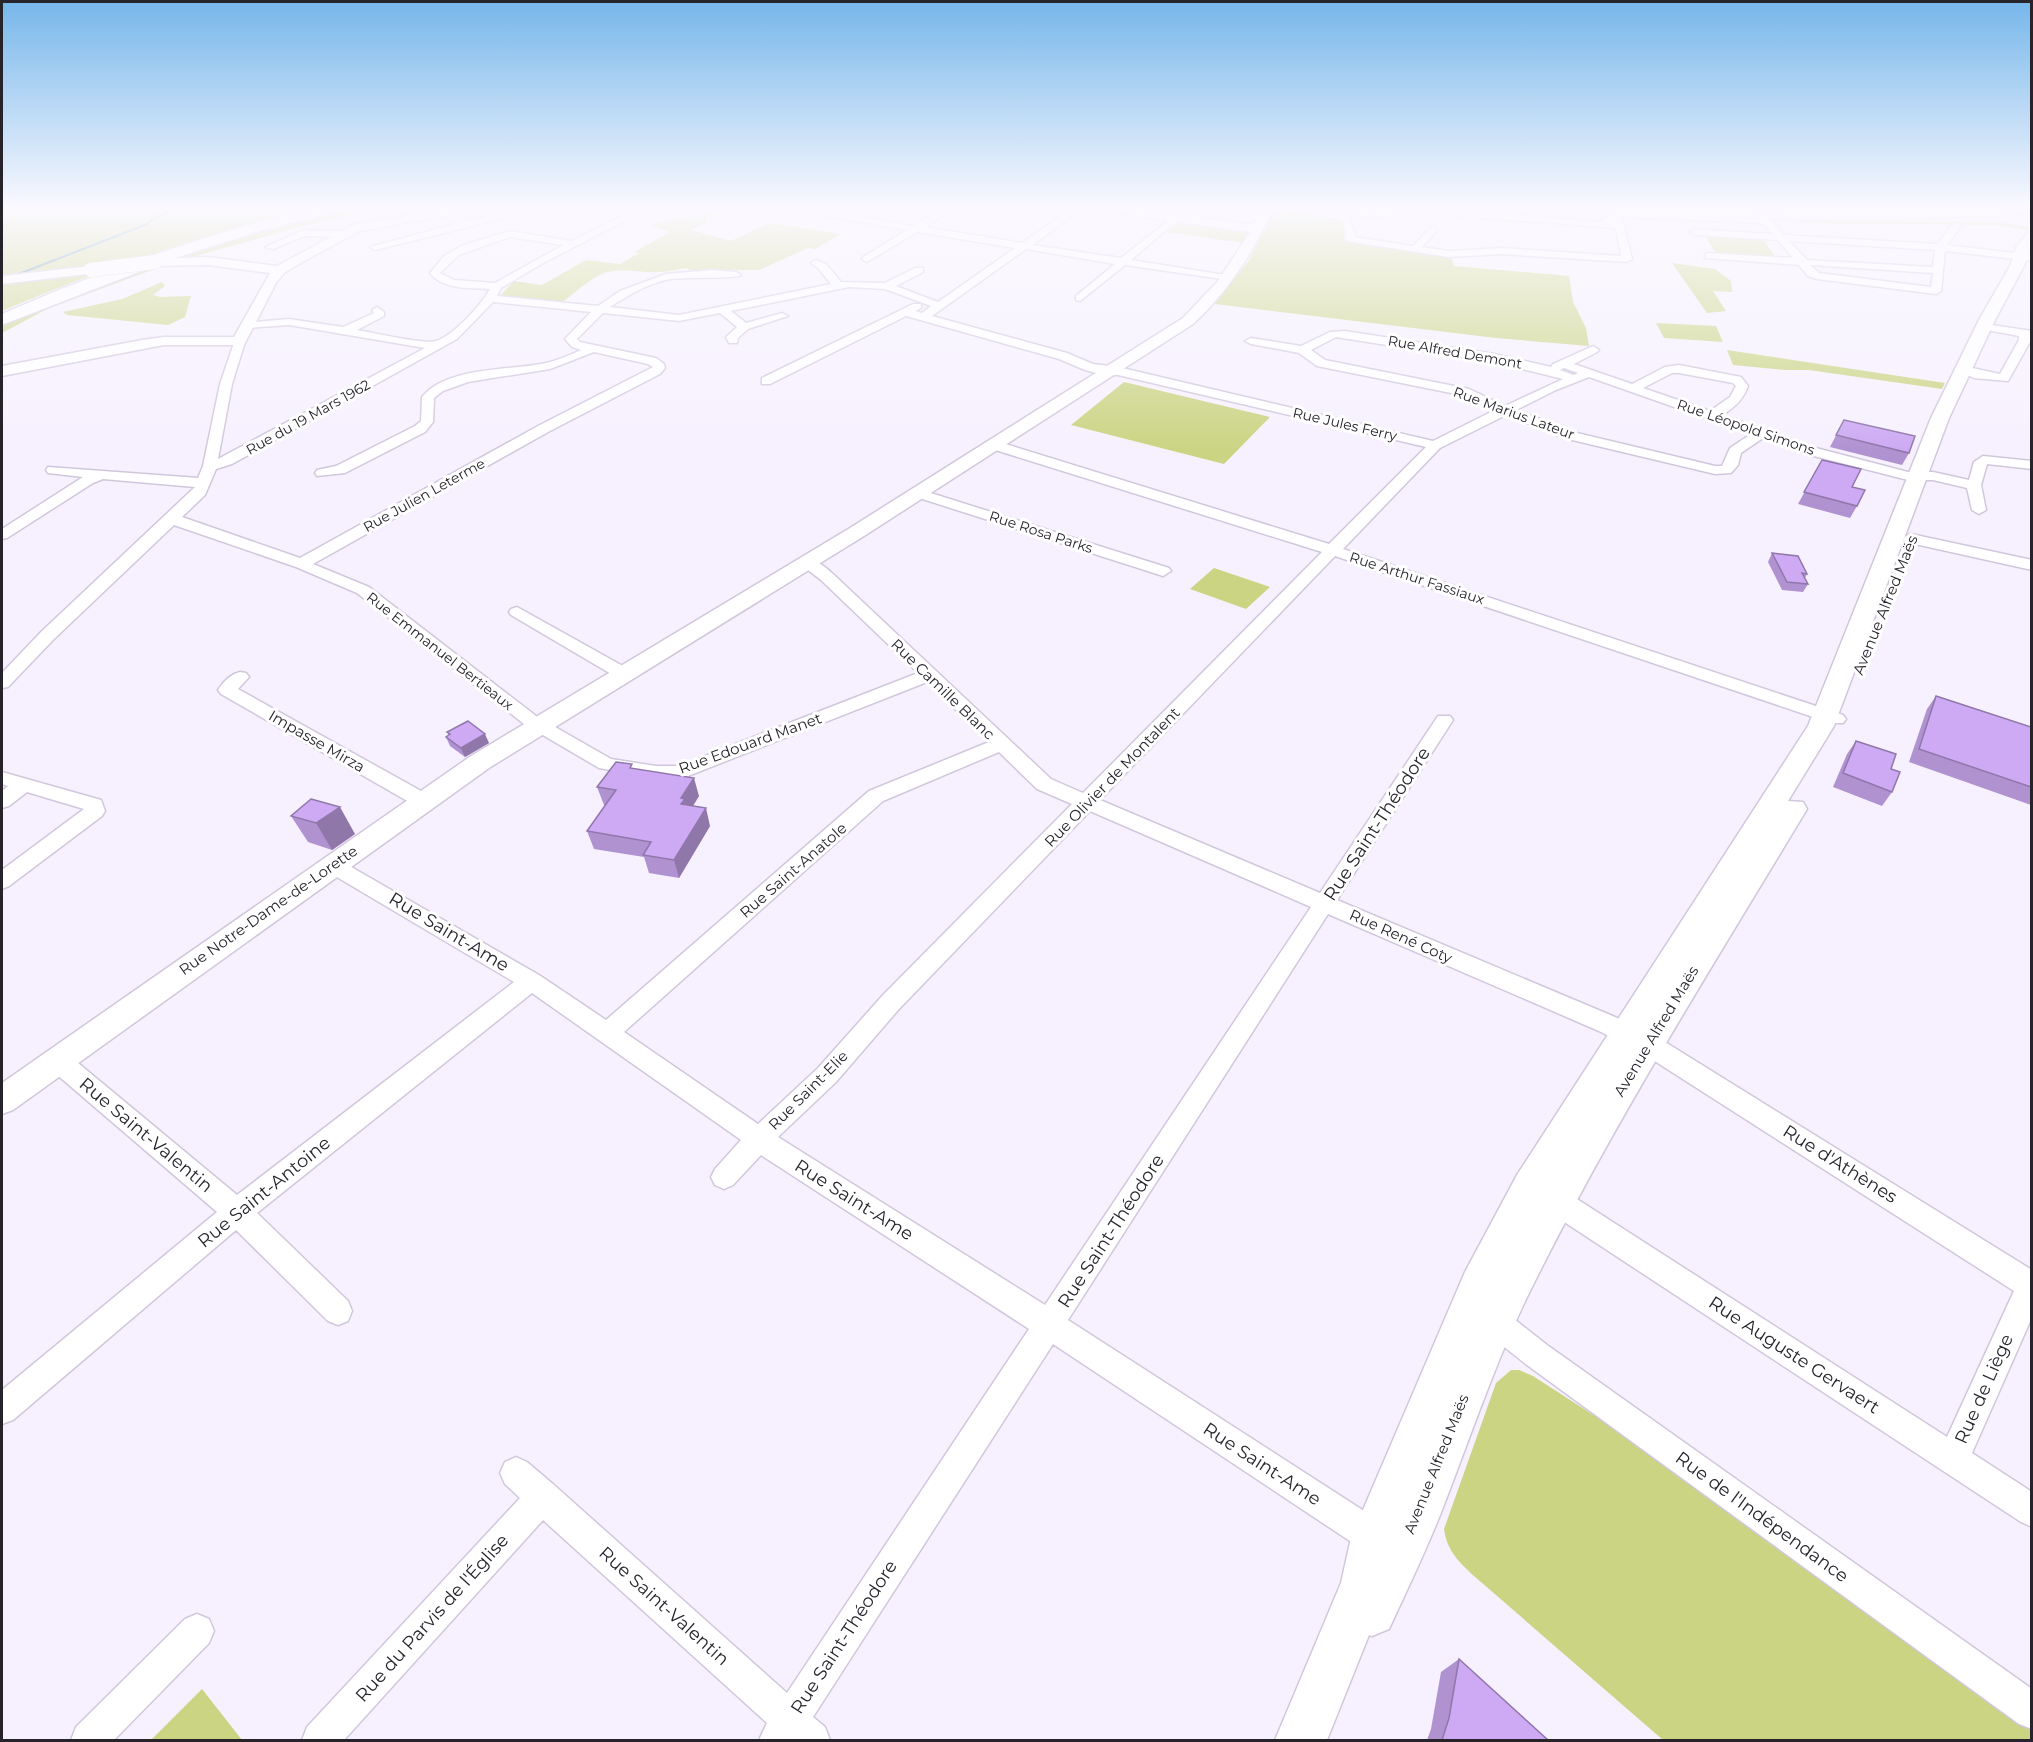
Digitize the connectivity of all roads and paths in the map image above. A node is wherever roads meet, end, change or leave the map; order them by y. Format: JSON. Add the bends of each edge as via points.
{"nodes":[{"id":1,"x":62,"y":288,"type":"edge"},
{"id":2,"x":75,"y":288,"type":"edge"},
{"id":3,"x":271,"y":288,"type":"edge"},
{"id":4,"x":496,"y":288,"type":"edge"},
{"id":5,"x":632,"y":288,"type":"edge"},
{"id":6,"x":827,"y":288,"type":"edge"},
{"id":7,"x":893,"y":288,"type":"edge"},
{"id":8,"x":964,"y":288,"type":"edge"},
{"id":9,"x":1092,"y":288,"type":"edge"},
{"id":10,"x":1217,"y":288,"type":"edge"},
{"id":11,"x":1915,"y":288,"type":"edge"},
{"id":12,"x":1936,"y":288,"type":"edge"},
{"id":13,"x":2016,"y":288,"type":"edge"},
{"id":14,"x":1080,"y":298,"type":"dead end"},
{"id":15,"x":490,"y":299,"type":"junction"},
{"id":16,"x":926,"y":302,"type":"junction"},
{"id":17,"x":939,"y":305,"type":"junction"},
{"id":18,"x":377,"y":310,"type":"dead end"},
{"id":19,"x":600,"y":310,"type":"junction"},
{"id":20,"x":723,"y":310,"type":"junction"},
{"id":21,"x":906,"y":312,"type":"junction"},
{"id":22,"x":2,"y":314,"type":"edge"},
{"id":23,"x":782,"y":316,"type":"dead end"},
{"id":24,"x":923,"y":317,"type":"junction"},
{"id":25,"x":2,"y":320,"type":"edge"},
{"id":26,"x":248,"y":325,"type":"junction"},
{"id":27,"x":744,"y":327,"type":"junction"},
{"id":28,"x":1991,"y":328,"type":"junction"},
{"id":29,"x":346,"y":330,"type":"junction"},
{"id":30,"x":2028,"y":333,"type":"edge"},
{"id":31,"x":733,"y":341,"type":"dead end"},
{"id":32,"x":1251,"y":341,"type":"dead end"},
{"id":33,"x":239,"y":342,"type":"junction"},
{"id":34,"x":436,"y":346,"type":"junction"},
{"id":35,"x":592,"y":349,"type":"junction"},
{"id":36,"x":1303,"y":350,"type":"junction"},
{"id":37,"x":1593,"y":350,"type":"dead end"},
{"id":38,"x":1557,"y":367,"type":"junction"},
{"id":39,"x":2,"y":371,"type":"edge"},
{"id":40,"x":1113,"y":371,"type":"junction"},
{"id":41,"x":1590,"y":373,"type":"junction"},
{"id":42,"x":1965,"y":376,"type":"junction"},
{"id":43,"x":1573,"y":378,"type":"junction"},
{"id":44,"x":766,"y":381,"type":"dead end"},
{"id":45,"x":1633,"y":388,"type":"junction"},
{"id":46,"x":1686,"y":406,"type":"junction"},
{"id":47,"x":1504,"y":410,"type":"junction"},
{"id":48,"x":1712,"y":416,"type":"junction"},
{"id":49,"x":1762,"y":433,"type":"junction"},
{"id":50,"x":994,"y":445,"type":"junction"},
{"id":51,"x":1435,"y":445,"type":"junction"},
{"id":52,"x":2031,"y":465,"type":"edge"},
{"id":53,"x":210,"y":466,"type":"junction"},
{"id":54,"x":53,"y":470,"type":"dead end"},
{"id":55,"x":322,"y":473,"type":"dead end"},
{"id":56,"x":102,"y":475,"type":"junction"},
{"id":57,"x":1925,"y":476,"type":"junction"},
{"id":58,"x":205,"y":482,"type":"junction"},
{"id":59,"x":1974,"y":485,"type":"junction"},
{"id":60,"x":918,"y":493,"type":"junction"},
{"id":61,"x":1979,"y":510,"type":"dead end"},
{"id":62,"x":171,"y":520,"type":"junction"},
{"id":63,"x":2,"y":535,"type":"edge"},
{"id":64,"x":1911,"y":539,"type":"junction"},
{"id":65,"x":1332,"y":550,"type":"junction"},
{"id":66,"x":807,"y":563,"type":"junction"},
{"id":67,"x":301,"y":564,"type":"junction"},
{"id":68,"x":2031,"y":565,"type":"edge"},
{"id":69,"x":1163,"y":571,"type":"dead end"},
{"id":70,"x":517,"y":612,"type":"dead end"},
{"id":71,"x":624,"y":674,"type":"junction"},
{"id":72,"x":929,"y":675,"type":"junction"},
{"id":73,"x":240,"y":677,"type":"dead end"},
{"id":74,"x":2,"y":683,"type":"edge"},
{"id":75,"x":1831,"y":717,"type":"junction"},
{"id":76,"x":1444,"y":720,"type":"dead end"},
{"id":77,"x":538,"y":726,"type":"junction"},
{"id":78,"x":1000,"y":744,"type":"junction"},
{"id":79,"x":2,"y":778,"type":"edge"},
{"id":80,"x":24,"y":784,"type":"junction"},
{"id":81,"x":2,"y":801,"type":"edge"},
{"id":82,"x":423,"y":801,"type":"junction"},
{"id":83,"x":1087,"y":802,"type":"junction"},
{"id":84,"x":332,"y":865,"type":"junction"},
{"id":85,"x":2,"y":881,"type":"edge"},
{"id":86,"x":1326,"y":903,"type":"junction"},
{"id":87,"x":531,"y":981,"type":"junction"},
{"id":88,"x":891,"y":1002,"type":"joint"},
{"id":89,"x":608,"y":1032,"type":"junction"},
{"id":90,"x":1637,"y":1038,"type":"junction"},
{"id":91,"x":57,"y":1060,"type":"junction"},
{"id":92,"x":2,"y":1100,"type":"edge"},
{"id":93,"x":760,"y":1138,"type":"junction"},
{"id":94,"x":724,"y":1177,"type":"dead end"},
{"id":95,"x":1556,"y":1201,"type":"junction"},
{"id":96,"x":237,"y":1212,"type":"junction"},
{"id":97,"x":2031,"y":1286,"type":"edge"},
{"id":98,"x":338,"y":1311,"type":"dead end"},
{"id":99,"x":1494,"y":1321,"type":"junction"},
{"id":100,"x":1050,"y":1325,"type":"junction"},
{"id":101,"x":2,"y":1409,"type":"edge"},
{"id":102,"x":1953,"y":1459,"type":"junction"},
{"id":103,"x":516,"y":1473,"type":"dead end"},
{"id":104,"x":543,"y":1496,"type":"junction"},
{"id":105,"x":2031,"y":1511,"type":"edge"},
{"id":106,"x":1388,"y":1545,"type":"junction"},
{"id":107,"x":197,"y":1631,"type":"dead end"},
{"id":108,"x":2031,"y":1712,"type":"edge"},
{"id":109,"x":792,"y":1734,"type":"edge"},
{"id":110,"x":89,"y":1740,"type":"edge"},
{"id":111,"x":320,"y":1740,"type":"edge"},
{"id":112,"x":1301,"y":1740,"type":"edge"},
{"id":113,"x":1324,"y":1740,"type":"edge"}],
"edges":[{"from":1,"to":22,"type":"highway"},
{"from":2,"to":25,"type":"highway"},
{"from":3,"to":26,"type":"street"},
{"from":4,"to":15,"type":"street","name":"Rue du 19 Mars 1962"},
{"from":5,"to":19,"type":"street"},
{"from":6,"to":20,"type":"street"},
{"from":7,"to":16,"type":"street"},
{"from":8,"to":17,"type":"street"},
{"from":9,"to":14,"type":"street"},
{"from":10,"to":40,"type":"street","name":"Rue Notre-Dame-de-Lorette","via":[[1198,313]]},
{"from":11,"to":12,"type":"street"},
{"from":13,"to":28,"type":"main road","name":"Avenue Alfred Maës"},
{"from":15,"to":19,"type":"street"},
{"from":15,"to":34,"type":"street","name":"Rue du 19 Mars 1962","via":[[460,331]]},
{"from":16,"to":17,"type":"street"},
{"from":16,"to":21,"type":"street"},
{"from":17,"to":24,"type":"street"},
{"from":18,"to":29,"type":"street","via":[[380,314]]},
{"from":19,"to":20,"type":"street","via":[[679,318]]},
{"from":19,"to":35,"type":"street","via":[[571,339],[576,345]]},
{"from":20,"to":27,"type":"street"},
{"from":21,"to":24,"type":"street","name":"Rue Jules Ferry"},
{"from":21,"to":44,"type":"street"},
{"from":23,"to":27,"type":"street"},
{"from":24,"to":40,"type":"street","name":"Rue Jules Ferry"},
{"from":26,"to":29,"type":"street","via":[[289,322]]},
{"from":26,"to":33,"type":"street"},
{"from":27,"to":31,"type":"street","via":[[732,337]]},
{"from":28,"to":30,"type":"street"},
{"from":28,"to":42,"type":"main road","name":"Avenue Alfred Maës"},
{"from":29,"to":34,"type":"street"},
{"from":30,"to":42,"type":"street","via":[[2004,378]]},
{"from":32,"to":36,"type":"street","name":"Rue Marius Lateur"},
{"from":33,"to":39,"type":"street","via":[[164,341]]},
{"from":33,"to":53,"type":"street","via":[[226,384]]},
{"from":34,"to":53,"type":"street","name":"Rue du 19 Mars 1962","via":[[226,461]]},
{"from":35,"to":55,"type":"street","via":[[552,366],[444,385],[428,397],[427,422],[420,429],[340,470]]},
{"from":35,"to":67,"type":"street","name":"Rue Julien Leterme","via":[[652,361],[659,368]]},
{"from":36,"to":38,"type":"street","name":"Rue Alfred Demont","via":[[1334,334],[1345,334]]},
{"from":36,"to":47,"type":"street","name":"Rue Marius Lateur","via":[[1321,363],[1465,392]]},
{"from":37,"to":38,"type":"street"},
{"from":38,"to":41,"type":"street","name":"Rue Léopold Simons"},
{"from":38,"to":43,"type":"street","name":"Rue Alfred Demont"},
{"from":40,"to":50,"type":"street","name":"Rue Notre-Dame-de-Lorette"},
{"from":40,"to":51,"type":"street","name":"Rue Jules Ferry"},
{"from":41,"to":43,"type":"street"},
{"from":41,"to":45,"type":"street","name":"Rue Léopold Simons"},
{"from":42,"to":57,"type":"main road","name":"Avenue Alfred Maës","via":[[1954,418]]},
{"from":43,"to":46,"type":"street","name":"Rue Alfred Demont","via":[[1648,408],[1668,410]]},
{"from":43,"to":47,"type":"street"},
{"from":45,"to":46,"type":"street","name":"Rue Léopold Simons"},
{"from":45,"to":48,"type":"street","via":[[1679,369],[1737,380],[1742,386],[1740,394]]},
{"from":46,"to":48,"type":"street","name":"Rue Léopold Simons"},
{"from":47,"to":49,"type":"street","name":"Rue Marius Lateur","via":[[1573,436],[1715,470],[1726,470],[1735,451]]},
{"from":47,"to":51,"type":"street"},
{"from":48,"to":49,"type":"street","name":"Rue Léopold Simons"},
{"from":49,"to":57,"type":"street","name":"Rue Léopold Simons","via":[[1811,451]]},
{"from":50,"to":60,"type":"street","name":"Rue Notre-Dame-de-Lorette"},
{"from":50,"to":65,"type":"street","name":"Rue Arthur Fassiaux"},
{"from":51,"to":65,"type":"street"},
{"from":52,"to":59,"type":"street","via":[[1988,459],[1981,462]]},
{"from":53,"to":58,"type":"street"},
{"from":54,"to":56,"type":"street"},
{"from":56,"to":58,"type":"street"},
{"from":56,"to":63,"type":"street"},
{"from":57,"to":59,"type":"street","name":"Rue Léopold Simons"},
{"from":57,"to":64,"type":"main road","name":"Avenue Alfred Maës","via":[[1930,492]]},
{"from":57,"to":75,"type":"main road","name":"Avenue Alfred Maës","via":[[1849,649],[1831,704]]},
{"from":58,"to":62,"type":"street","via":[[195,498]]},
{"from":59,"to":61,"type":"street"},
{"from":60,"to":66,"type":"street","name":"Rue Notre-Dame-de-Lorette"},
{"from":60,"to":69,"type":"street","name":"Rue Rosa Parks"},
{"from":62,"to":67,"type":"street","name":"Rue Emmanuel Bertieaux"},
{"from":62,"to":74,"type":"street"},
{"from":64,"to":68,"type":"street"},
{"from":64,"to":75,"type":"main road","name":"Avenue Alfred Maës","via":[[1856,681]]},
{"from":65,"to":75,"type":"street","name":"Rue Arthur Fassiaux"},
{"from":65,"to":83,"type":"street","name":"Rue Olivier de Montalent"},
{"from":66,"to":71,"type":"street","name":"Rue Notre-Dame-de-Lorette"},
{"from":66,"to":72,"type":"street","name":"Rue Camille Blanc","via":[[816,567]]},
{"from":67,"to":77,"type":"street","name":"Rue Emmanuel Bertieaux","via":[[363,590]]},
{"from":70,"to":71,"type":"street"},
{"from":71,"to":77,"type":"street","name":"Rue Notre-Dame-de-Lorette"},
{"from":72,"to":77,"type":"street","name":"Rue Edouard Manet","via":[[681,772],[606,764]]},
{"from":72,"to":78,"type":"street","name":"Rue Camille Blanc"},
{"from":73,"to":82,"type":"street","name":"Impasse Mirza","via":[[227,690]]},
{"from":75,"to":90,"type":"main road","name":"Avenue Alfred Maës","via":[[1821,726],[1730,868]]},
{"from":76,"to":86,"type":"street","name":"Rue Saint-Théodore"},
{"from":77,"to":82,"type":"street","name":"Rue Notre-Dame-de-Lorette"},
{"from":78,"to":83,"type":"street","name":"Rue Camille Blanc","via":[[1044,784]]},
{"from":78,"to":89,"type":"street","name":"Rue Saint-Anatole","via":[[876,796]]},
{"from":79,"to":80,"type":"street"},
{"from":80,"to":81,"type":"street"},
{"from":80,"to":85,"type":"street","via":[[93,805],[95,810]]},
{"from":82,"to":84,"type":"street","name":"Rue Notre-Dame-de-Lorette"},
{"from":83,"to":86,"type":"street","name":"Rue René Coty"},
{"from":83,"to":88,"type":"street","name":"Rue Olivier de Montalent"},
{"from":84,"to":87,"type":"street","name":"Rue Saint-Ame"},
{"from":84,"to":91,"type":"street","name":"Rue Notre-Dame-de-Lorette"},
{"from":86,"to":90,"type":"street","name":"Rue René Coty"},
{"from":86,"to":100,"type":"street","name":"Rue Saint-Théodore"},
{"from":87,"to":89,"type":"street","name":"Rue Saint-Ame"},
{"from":87,"to":96,"type":"street","name":"Rue Saint-Antoine"},
{"from":88,"to":93,"type":"street","name":"Rue Saint-Elie","via":[[826,1076]]},
{"from":89,"to":93,"type":"street","name":"Rue Saint-Ame"},
{"from":90,"to":95,"type":"main road","name":"Avenue Alfred Maës"},
{"from":90,"to":97,"type":"street","name":"Rue d'Athènes"},
{"from":90,"to":106,"type":"main road","name":"Avenue Alfred Maës","via":[[1530,1187],[1496,1251],[1430,1401]]},
{"from":91,"to":92,"type":"street","name":"Rue Notre-Dame-de-Lorette"},
{"from":91,"to":96,"type":"street","name":"Rue Saint-Valentin"},
{"from":93,"to":94,"type":"street","name":"Rue Saint-Elie"},
{"from":93,"to":100,"type":"street","name":"Rue Saint-Ame"},
{"from":95,"to":99,"type":"main road","name":"Avenue Alfred Maës"},
{"from":95,"to":102,"type":"street","name":"Rue Auguste Gervaert"},
{"from":96,"to":98,"type":"street","name":"Rue Saint-Valentin"},
{"from":96,"to":101,"type":"street","name":"Rue Saint-Antoine"},
{"from":97,"to":102,"type":"street","name":"Rue de Liège"},
{"from":99,"to":106,"type":"main road","name":"Avenue Alfred Maës"},
{"from":99,"to":108,"type":"street","name":"Rue de l'Indépendance"},
{"from":100,"to":106,"type":"street","name":"Rue Saint-Ame"},
{"from":100,"to":109,"type":"street","name":"Rue Saint-Théodore"},
{"from":102,"to":105,"type":"street","name":"Rue Auguste Gervaert"},
{"from":103,"to":104,"type":"street","name":"Rue Saint-Valentin"},
{"from":104,"to":109,"type":"street","name":"Rue Saint-Valentin"},
{"from":104,"to":111,"type":"street","name":"Rue du Parvis de l'Église"},
{"from":106,"to":112,"type":"main road","name":"Avenue Alfred Maës","via":[[1365,1584]]},
{"from":106,"to":113,"type":"main road","name":"Avenue Alfred Maës","via":[[1376,1605],[1332,1707]]},
{"from":107,"to":110,"type":"street"}]}
